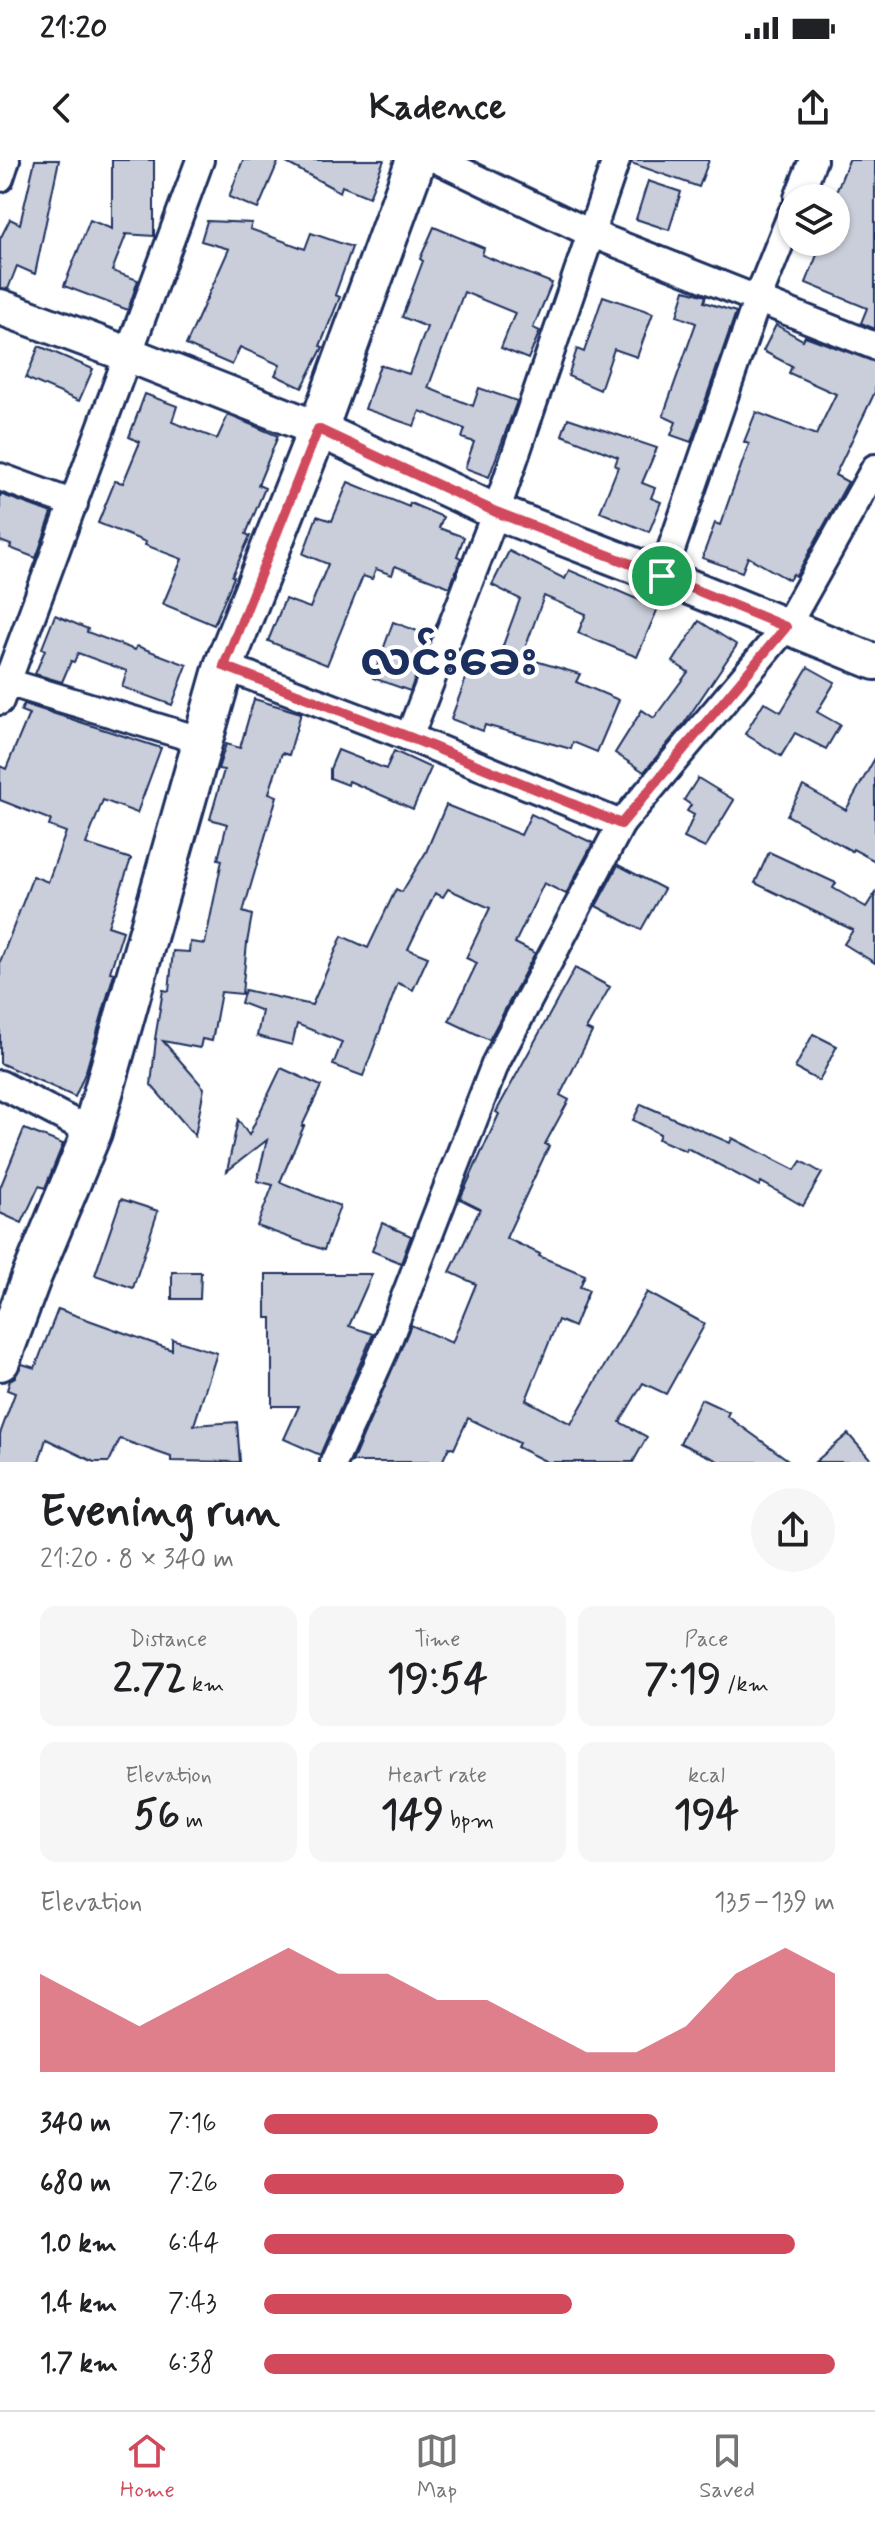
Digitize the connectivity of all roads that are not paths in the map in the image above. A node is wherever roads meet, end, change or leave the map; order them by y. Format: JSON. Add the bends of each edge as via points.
{"nodes":[{"id":1,"x":6,"y":160,"type":"edge"},
{"id":2,"x":200,"y":160,"type":"edge"},
{"id":3,"x":416,"y":160,"type":"edge"},
{"id":4,"x":438,"y":160,"type":"edge"},
{"id":5,"x":616,"y":160,"type":"edge"},
{"id":6,"x":813,"y":160,"type":"edge"},
{"id":7,"x":0,"y":178,"type":"edge"},
{"id":8,"x":804,"y":184,"type":"edge"},
{"id":9,"x":590,"y":233,"type":"junction"},
{"id":10,"x":778,"y":248,"type":"edge"},
{"id":11,"x":758,"y":298,"type":"junction"},
{"id":12,"x":0,"y":307,"type":"edge"},
{"id":13,"x":875,"y":346,"type":"edge"},
{"id":14,"x":130,"y":355,"type":"junction"},
{"id":15,"x":318,"y":429,"type":"junction"},
{"id":16,"x":875,"y":468,"type":"edge"},
{"id":17,"x":0,"y":477,"type":"edge"},
{"id":18,"x":74,"y":504,"type":"junction"},
{"id":19,"x":496,"y":512,"type":"junction"},
{"id":20,"x":662,"y":576,"type":"junction"},
{"id":21,"x":786,"y":627,"type":"junction"},
{"id":22,"x":875,"y":662,"type":"edge"},
{"id":23,"x":224,"y":666,"type":"junction"},
{"id":24,"x":2,"y":688,"type":"edge"},
{"id":25,"x":409,"y":737,"type":"junction"},
{"id":26,"x":203,"y":741,"type":"junction"},
{"id":27,"x":621,"y":824,"type":"junction"},
{"id":28,"x":0,"y":1084,"type":"edge"},
{"id":29,"x":92,"y":1132,"type":"junction"},
{"id":30,"x":0,"y":1361,"type":"edge"},
{"id":31,"x":334,"y":1462,"type":"edge"}],
"edges":[{"from":1,"to":7,"type":"street"},
{"from":2,"to":14,"type":"street"},
{"from":3,"to":15,"type":"main road"},
{"from":4,"to":9,"type":"street"},
{"from":5,"to":9,"type":"street"},
{"from":6,"to":8,"type":"street"},
{"from":9,"to":11,"type":"street"},
{"from":9,"to":19,"type":"street"},
{"from":10,"to":11,"type":"street"},
{"from":11,"to":13,"type":"street"},
{"from":11,"to":20,"type":"street"},
{"from":12,"to":14,"type":"street"},
{"from":14,"to":15,"type":"street"},
{"from":14,"to":18,"type":"street"},
{"from":15,"to":19,"type":"street"},
{"from":15,"to":23,"type":"main road"},
{"from":16,"to":21,"type":"street"},
{"from":17,"to":18,"type":"street"},
{"from":18,"to":24,"type":"street"},
{"from":19,"to":20,"type":"street"},
{"from":19,"to":25,"type":"street"},
{"from":20,"to":21,"type":"street"},
{"from":21,"to":22,"type":"street"},
{"from":21,"to":27,"type":"street"},
{"from":23,"to":25,"type":"street"},
{"from":23,"to":26,"type":"main road"},
{"from":24,"to":26,"type":"street"},
{"from":25,"to":27,"type":"street"},
{"from":26,"to":29,"type":"main road"},
{"from":27,"to":31,"type":"street","via":[[496,1062],[384,1351]]},
{"from":28,"to":29,"type":"street"},
{"from":29,"to":30,"type":"main road"}]}
